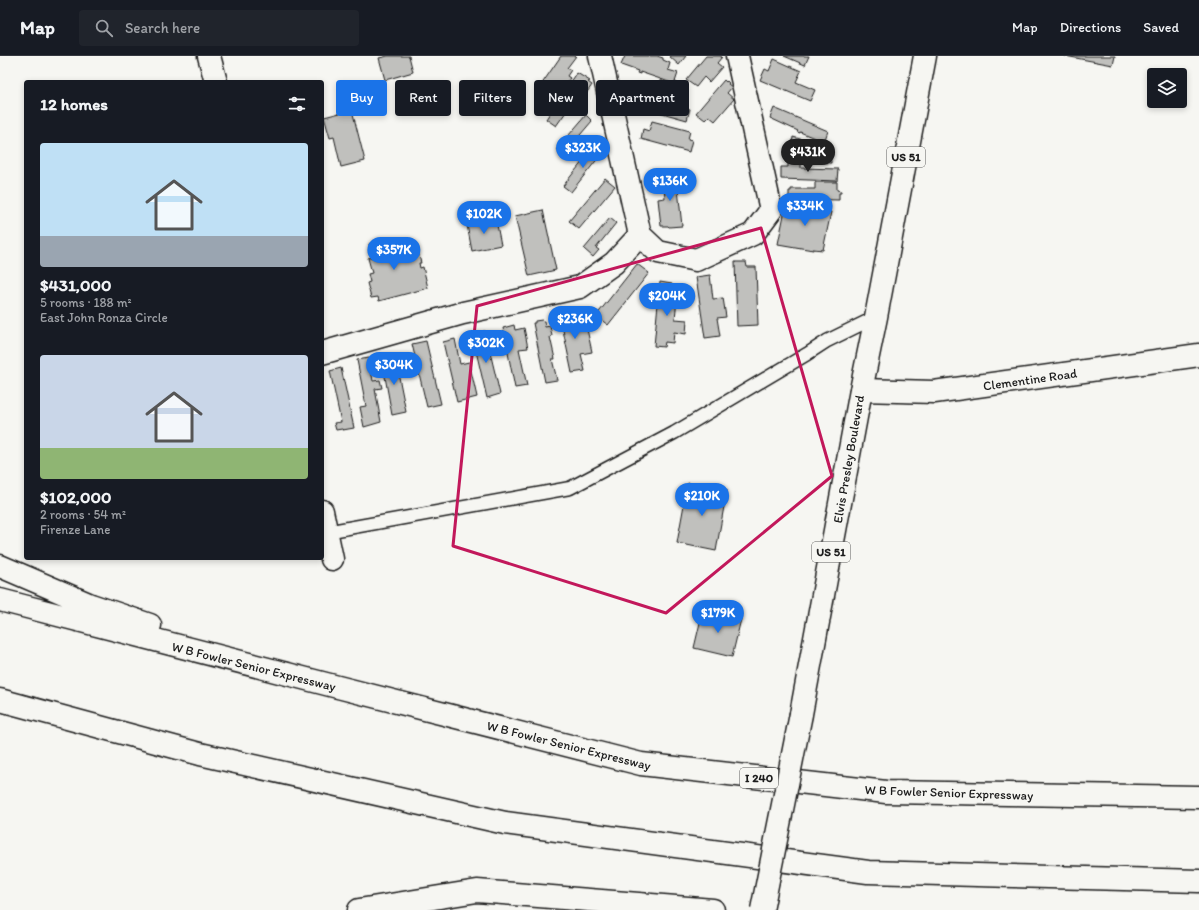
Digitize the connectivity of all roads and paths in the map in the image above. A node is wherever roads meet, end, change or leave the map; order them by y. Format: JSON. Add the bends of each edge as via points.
{"nodes":[{"id":1,"x":209,"y":56,"type":"edge"},
{"id":2,"x":600,"y":56,"type":"edge"},
{"id":3,"x":737,"y":56,"type":"edge"},
{"id":4,"x":926,"y":56,"type":"edge"},
{"id":5,"x":215,"y":80,"type":"edge"},
{"id":6,"x":640,"y":235,"type":"junction"},
{"id":7,"x":876,"y":317,"type":"junction"},
{"id":8,"x":324,"y":352,"type":"edge"},
{"id":9,"x":1199,"y":355,"type":"edge"},
{"id":10,"x":861,"y":390,"type":"junction"},
{"id":11,"x":324,"y":522,"type":"edge"},
{"id":12,"x":332,"y":559,"type":"dead end"},
{"id":13,"x":0,"y":566,"type":"edge"},
{"id":14,"x":0,"y":600,"type":"edge"},
{"id":15,"x":330,"y":685,"type":"junction"},
{"id":16,"x":0,"y":700,"type":"edge"},
{"id":17,"x":1199,"y":797,"type":"edge"},
{"id":18,"x":1199,"y":881,"type":"edge"},
{"id":19,"x":359,"y":910,"type":"edge"},
{"id":20,"x":713,"y":910,"type":"edge"},
{"id":21,"x":762,"y":910,"type":"edge"}],
"edges":[{"from":1,"to":5,"type":"main road"},
{"from":2,"to":6,"type":"main road"},
{"from":3,"to":6,"type":"main road","via":[[770,210],[753,234],[696,260],[658,252]]},
{"from":4,"to":7,"type":"main road","name":"Elvis Presley Boulevard","number":"US 51"},
{"from":6,"to":8,"type":"main road","via":[[614,263],[580,287],[463,313]]},
{"from":7,"to":10,"type":"main road","name":"Elvis Presley Boulevard","number":"US 51"},
{"from":7,"to":11,"type":"lane","via":[[827,341],[657,442],[570,488]]},
{"from":9,"to":10,"type":"main road","name":"Clementine Road","via":[[934,392]]},
{"from":10,"to":21,"type":"main road","name":"Elvis Presley Boulevard","number":"US 51","bridge":true},
{"from":11,"to":12,"type":"main road"},
{"from":13,"to":15,"type":"main road","via":[[91,606]]},
{"from":14,"to":15,"type":"main road","name":"W B Fowler Senior Expressway"},
{"from":15,"to":17,"type":"main road","name":"W B Fowler Senior Expressway","number":"I 240","via":[[641,764],[886,792]]},
{"from":16,"to":18,"type":"main road","via":[[200,754],[505,823],[868,872]]},
{"from":19,"to":20,"type":"main road","via":[[477,891]]}]}
